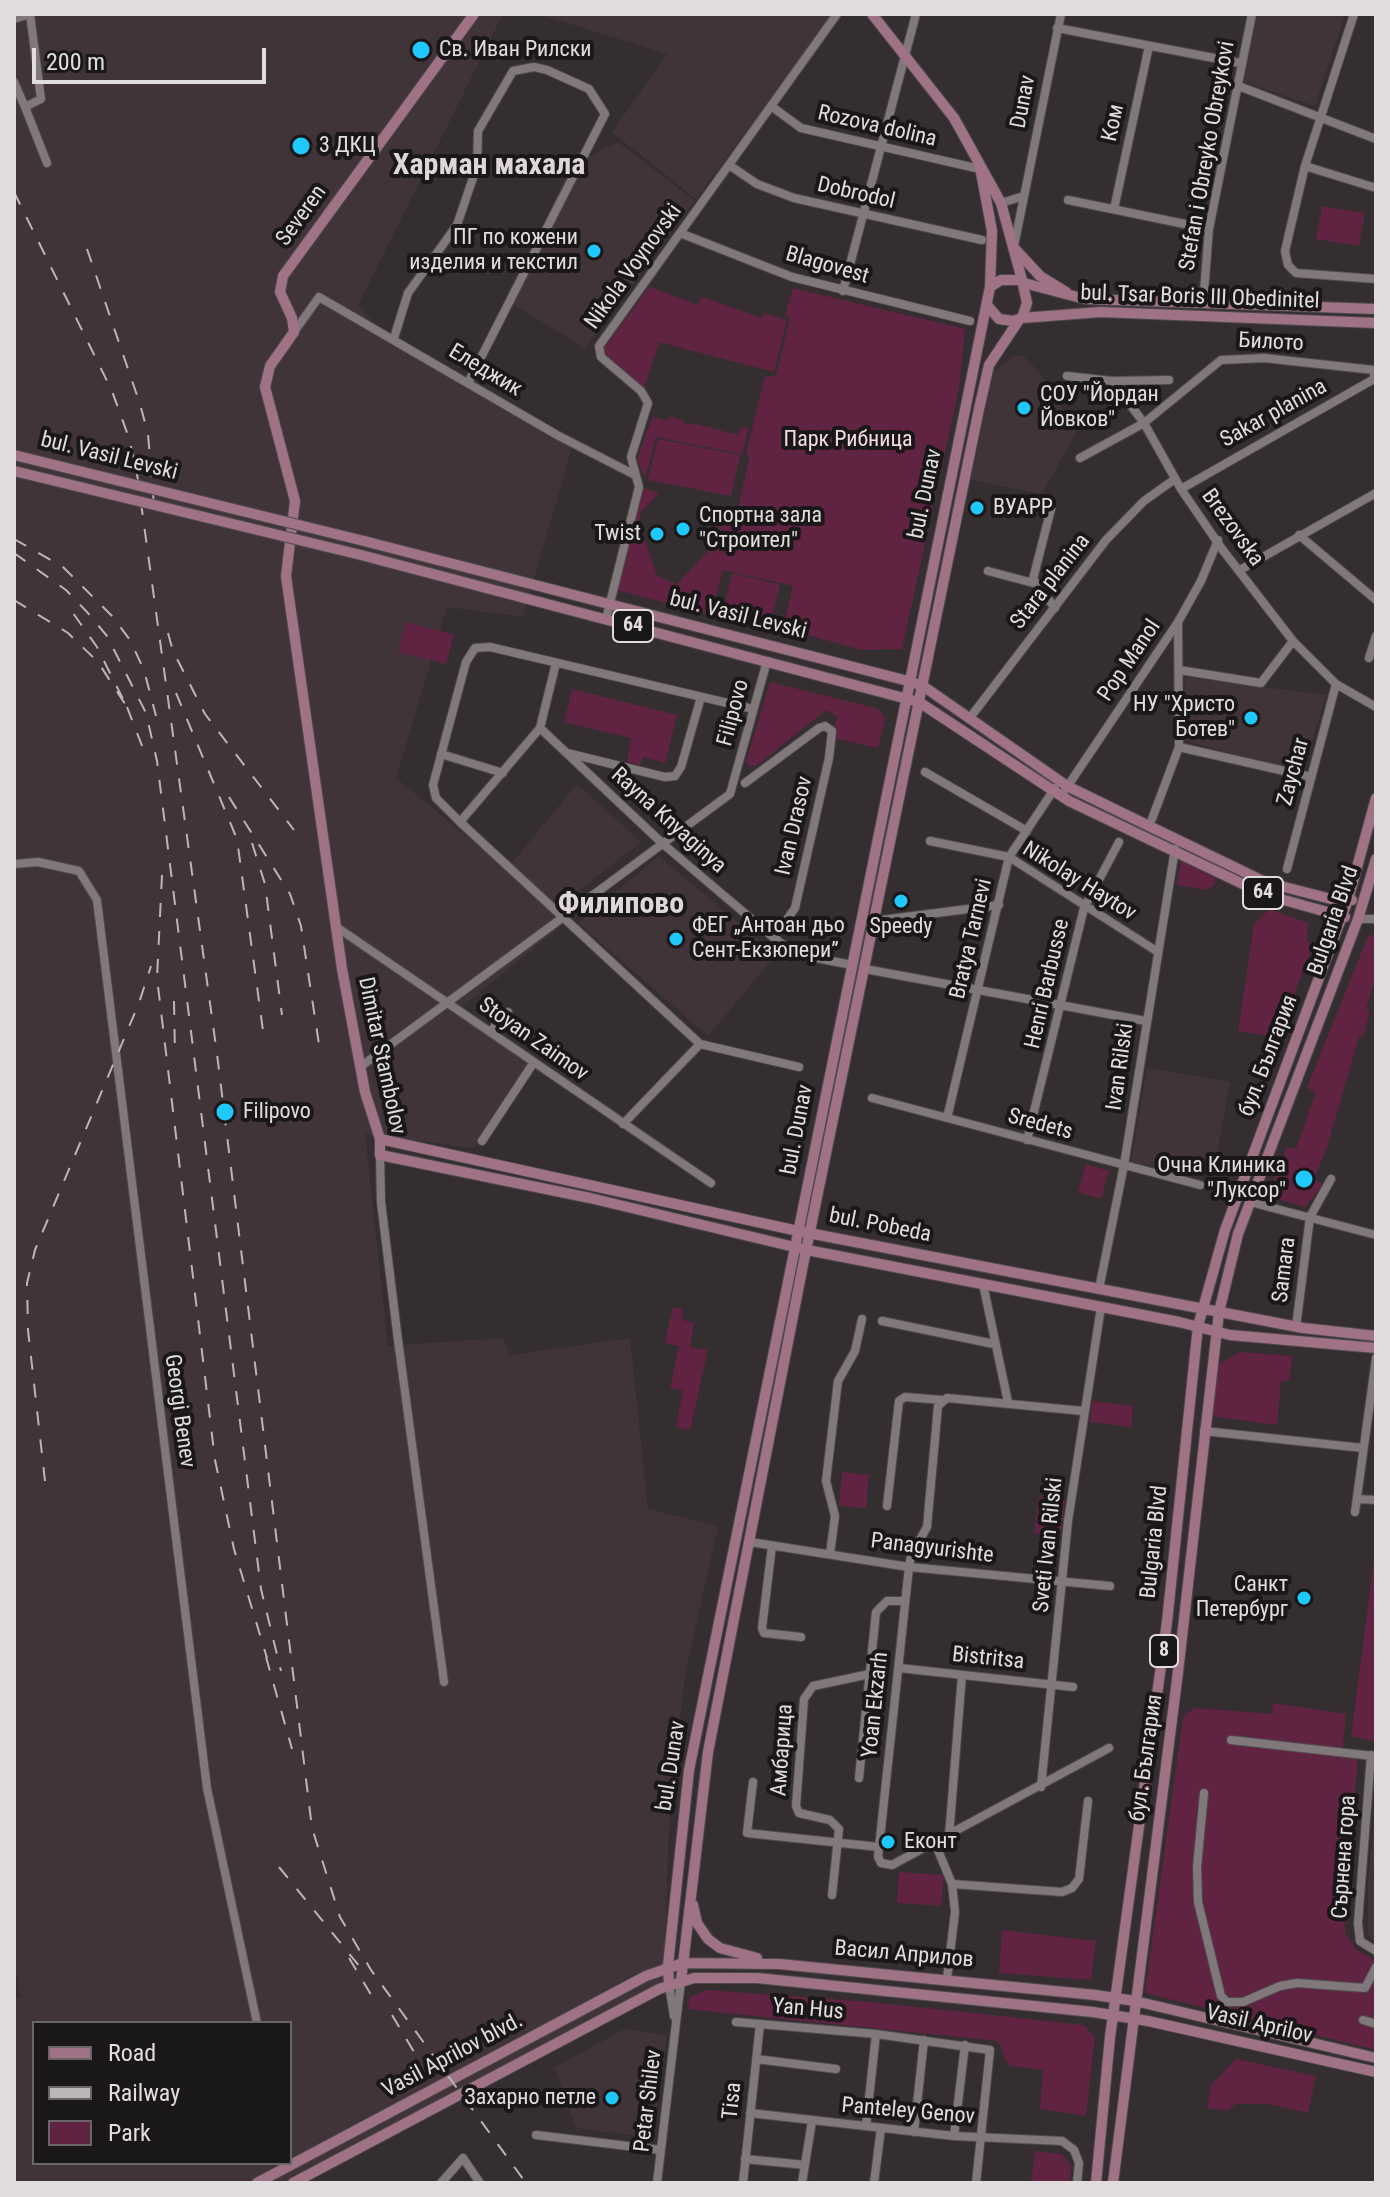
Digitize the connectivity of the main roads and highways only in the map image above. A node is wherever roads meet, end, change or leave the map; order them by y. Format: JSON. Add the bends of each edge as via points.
{"nodes":[{"id":1,"x":474,"y":14,"type":"edge"},
{"id":2,"x":872,"y":14,"type":"edge"},
{"id":3,"x":980,"y":168,"type":"junction"},
{"id":4,"x":1014,"y":247,"type":"junction"},
{"id":5,"x":1023,"y":282,"type":"junction"},
{"id":6,"x":990,"y":287,"type":"junction"},
{"id":7,"x":1078,"y":299,"type":"junction"},
{"id":8,"x":987,"y":305,"type":"junction"},
{"id":9,"x":1376,"y":309,"type":"edge"},
{"id":10,"x":1020,"y":319,"type":"junction"},
{"id":11,"x":1376,"y":323,"type":"edge"},
{"id":12,"x":14,"y":455,"type":"edge"},
{"id":13,"x":14,"y":471,"type":"edge"},
{"id":14,"x":287,"y":583,"type":"joint"},
{"id":15,"x":908,"y":681,"type":"junction"},
{"id":16,"x":923,"y":686,"type":"junction"},
{"id":17,"x":904,"y":697,"type":"junction"},
{"id":18,"x":919,"y":702,"type":"junction"},
{"id":19,"x":1376,"y":798,"type":"edge"},
{"id":20,"x":1176,"y":845,"type":"junction"},
{"id":21,"x":1376,"y":859,"type":"edge"},
{"id":22,"x":1348,"y":900,"type":"junction"},
{"id":23,"x":1364,"y":902,"type":"junction"},
{"id":24,"x":1342,"y":917,"type":"junction"},
{"id":25,"x":1358,"y":919,"type":"junction"},
{"id":26,"x":380,"y":1139,"type":"junction"},
{"id":27,"x":380,"y":1155,"type":"joint"},
{"id":28,"x":798,"y":1231,"type":"junction"},
{"id":29,"x":810,"y":1233,"type":"junction"},
{"id":30,"x":801,"y":1248,"type":"junction"},
{"id":31,"x":1201,"y":1309,"type":"junction"},
{"id":32,"x":1219,"y":1312,"type":"junction"},
{"id":33,"x":1198,"y":1326,"type":"junction"},
{"id":34,"x":1216,"y":1332,"type":"junction"},
{"id":35,"x":1376,"y":1336,"type":"edge"},
{"id":36,"x":1376,"y":1348,"type":"edge"},
{"id":37,"x":691,"y":1895,"type":"junction"},
{"id":38,"x":683,"y":1963,"type":"junction"},
{"id":39,"x":779,"y":1964,"type":"junction"},
{"id":40,"x":668,"y":1965,"type":"junction"},
{"id":41,"x":681,"y":1981,"type":"junction"},
{"id":42,"x":669,"y":1985,"type":"junction"},
{"id":43,"x":1116,"y":1998,"type":"junction"},
{"id":44,"x":1135,"y":2001,"type":"junction"},
{"id":45,"x":1113,"y":2015,"type":"junction"},
{"id":46,"x":1133,"y":2018,"type":"junction"},
{"id":47,"x":1376,"y":2058,"type":"edge"},
{"id":48,"x":1376,"y":2072,"type":"edge"},
{"id":49,"x":292,"y":2163,"type":"edge"},
{"id":50,"x":288,"y":2165,"type":"edge"},
{"id":51,"x":257,"y":2183,"type":"edge"},
{"id":52,"x":292,"y":2183,"type":"edge"},
{"id":53,"x":1096,"y":2183,"type":"edge"},
{"id":54,"x":1113,"y":2183,"type":"edge"}],
"edges":[{"from":1,"to":14,"type":"main road","name":"Severen","via":[[283,276],[282,301],[294,332],[270,366],[265,387],[295,501]]},
{"from":2,"to":3,"type":"main road","via":[[941,97]]},
{"from":3,"to":4,"type":"main road","via":[[1001,203]]},
{"from":3,"to":6,"type":"main road","via":[[992,231]]},
{"from":4,"to":5,"type":"main road"},
{"from":4,"to":7,"type":"main road","via":[[1040,276]]},
{"from":5,"to":6,"type":"main road","via":[[1001,280]]},
{"from":5,"to":7,"type":"main road","name":"bul. Tsar Boris III Obedinitel"},
{"from":5,"to":10,"type":"main road","via":[[1027,295]]},
{"from":6,"to":8,"type":"main road"},
{"from":7,"to":9,"type":"main road","name":"bul. Tsar Boris III Obedinitel"},
{"from":8,"to":10,"type":"main road","via":[[999,319]]},
{"from":8,"to":15,"type":"main road","name":"bul. Dunav"},
{"from":10,"to":11,"type":"main road","name":"bul. Tsar Boris III Obedinitel","via":[[1101,312]]},
{"from":10,"to":16,"type":"main road","name":"bul. Dunav","via":[[987,373]]},
{"from":12,"to":15,"type":"main road","name":"bul. Vasil Levski","number":"64","bridge":true},
{"from":13,"to":17,"type":"main road","name":"bul. Vasil Levski","number":"64","bridge":true},
{"from":14,"to":26,"type":"main road","name":"Dimitar Stambolov","via":[[335,926],[360,1067]]},
{"from":15,"to":16,"type":"main road","name":"bul. Vasil Levski","number":"64"},
{"from":15,"to":17,"type":"main road","name":"bul. Dunav"},
{"from":16,"to":18,"type":"main road","name":"bul. Dunav"},
{"from":16,"to":20,"type":"main road","name":"bul. Vasil Levski","number":"64","via":[[1064,783]]},
{"from":17,"to":18,"type":"main road","name":"bul. Vasil Levski","number":"64"},
{"from":17,"to":28,"type":"main road","name":"bul. Dunav"},
{"from":18,"to":20,"type":"main road","name":"bul. Vasil Levski","number":"64","via":[[1057,793]]},
{"from":18,"to":29,"type":"main road","name":"bul. Dunav"},
{"from":19,"to":22,"type":"main road","name":"бул. България","number":"8"},
{"from":20,"to":22,"type":"main road","name":"bul. Vasil Levski","number":"64","via":[[1265,882]]},
{"from":20,"to":24,"type":"main road","name":"bul. Vasil Levski","number":"64","via":[[1266,895]]},
{"from":21,"to":23,"type":"main road","name":"Bulgaria Blvd","number":"8"},
{"from":22,"to":23,"type":"main road","name":"bul. Vasil Levski","number":"64"},
{"from":22,"to":24,"type":"main road","name":"бул. България","number":"8"},
{"from":23,"to":25,"type":"main road","name":"Bulgaria Blvd","number":"8"},
{"from":24,"to":25,"type":"main road","name":"bul. Vasil Levski","number":"64"},
{"from":24,"to":31,"type":"main road","name":"бул. България","number":"8","via":[[1225,1230]]},
{"from":25,"to":32,"type":"main road","name":"Bulgaria Blvd","number":"8","via":[[1250,1202]]},
{"from":26,"to":27,"type":"main road","name":"Dimitar Stambolov"},
{"from":26,"to":28,"type":"main road","name":"bul. Pobeda"},
{"from":27,"to":30,"type":"main road","name":"bul. Pobeda"},
{"from":28,"to":29,"type":"main road","name":"bul. Pobeda"},
{"from":28,"to":30,"type":"main road","name":"bul. Dunav"},
{"from":29,"to":30,"type":"main road","name":"bul. Dunav"},
{"from":29,"to":31,"type":"main road","name":"bul. Pobeda"},
{"from":30,"to":33,"type":"main road","name":"bul. Pobeda"},
{"from":30,"to":37,"type":"main road","name":"bul. Dunav","via":[[708,1752]]},
{"from":30,"to":40,"type":"main road","name":"bul. Dunav","via":[[689,1770]]},
{"from":31,"to":32,"type":"main road","name":"bul. Pobeda"},
{"from":31,"to":33,"type":"main road","name":"бул. България","number":"8"},
{"from":32,"to":34,"type":"main road","name":"бул. България","number":"8"},
{"from":32,"to":35,"type":"main road","name":"bul. Pobeda"},
{"from":33,"to":34,"type":"main road","name":"bul. Pobeda"},
{"from":33,"to":43,"type":"main road","name":"Bulgaria Blvd","number":"8","via":[[1167,1622]]},
{"from":34,"to":36,"type":"main road","name":"bul. Pobeda"},
{"from":34,"to":44,"type":"main road","name":"бул. България","number":"8"},
{"from":37,"to":38,"type":"main road","name":"bul. Dunav"},
{"from":37,"to":39,"type":"main road","via":[[700,1929],[713,1944]]},
{"from":38,"to":39,"type":"main road","name":"Васил Априлов"},
{"from":38,"to":40,"type":"main road","name":"Васил Априлов"},
{"from":38,"to":41,"type":"main road","name":"bul. Dunav"},
{"from":39,"to":43,"type":"main road","name":"Васил Априлов"},
{"from":40,"to":42,"type":"main road","name":"bul. Dunav"},
{"from":40,"to":49,"type":"main road","name":"Vasil Aprilov blvd."},
{"from":41,"to":42,"type":"main road","name":"Васил Априлов"},
{"from":41,"to":45,"type":"main road","name":"Васил Априлов","via":[[757,1978]]},
{"from":42,"to":52,"type":"main road","name":"Vasil Aprilov blvd."},
{"from":43,"to":44,"type":"main road","name":"Васил Априлов"},
{"from":43,"to":45,"type":"main road","number":"8"},
{"from":44,"to":46,"type":"main road","name":"бул. България","number":"8"},
{"from":44,"to":47,"type":"main road","name":"Vasil Aprilov"},
{"from":45,"to":46,"type":"main road","name":"Васил Априлов"},
{"from":45,"to":53,"type":"main road","number":"8"},
{"from":46,"to":48,"type":"main road","name":"Vasil Aprilov"},
{"from":46,"to":54,"type":"main road","number":"8"},
{"from":50,"to":51,"type":"main road","name":"Vasil Aprilov blvd."}]}
